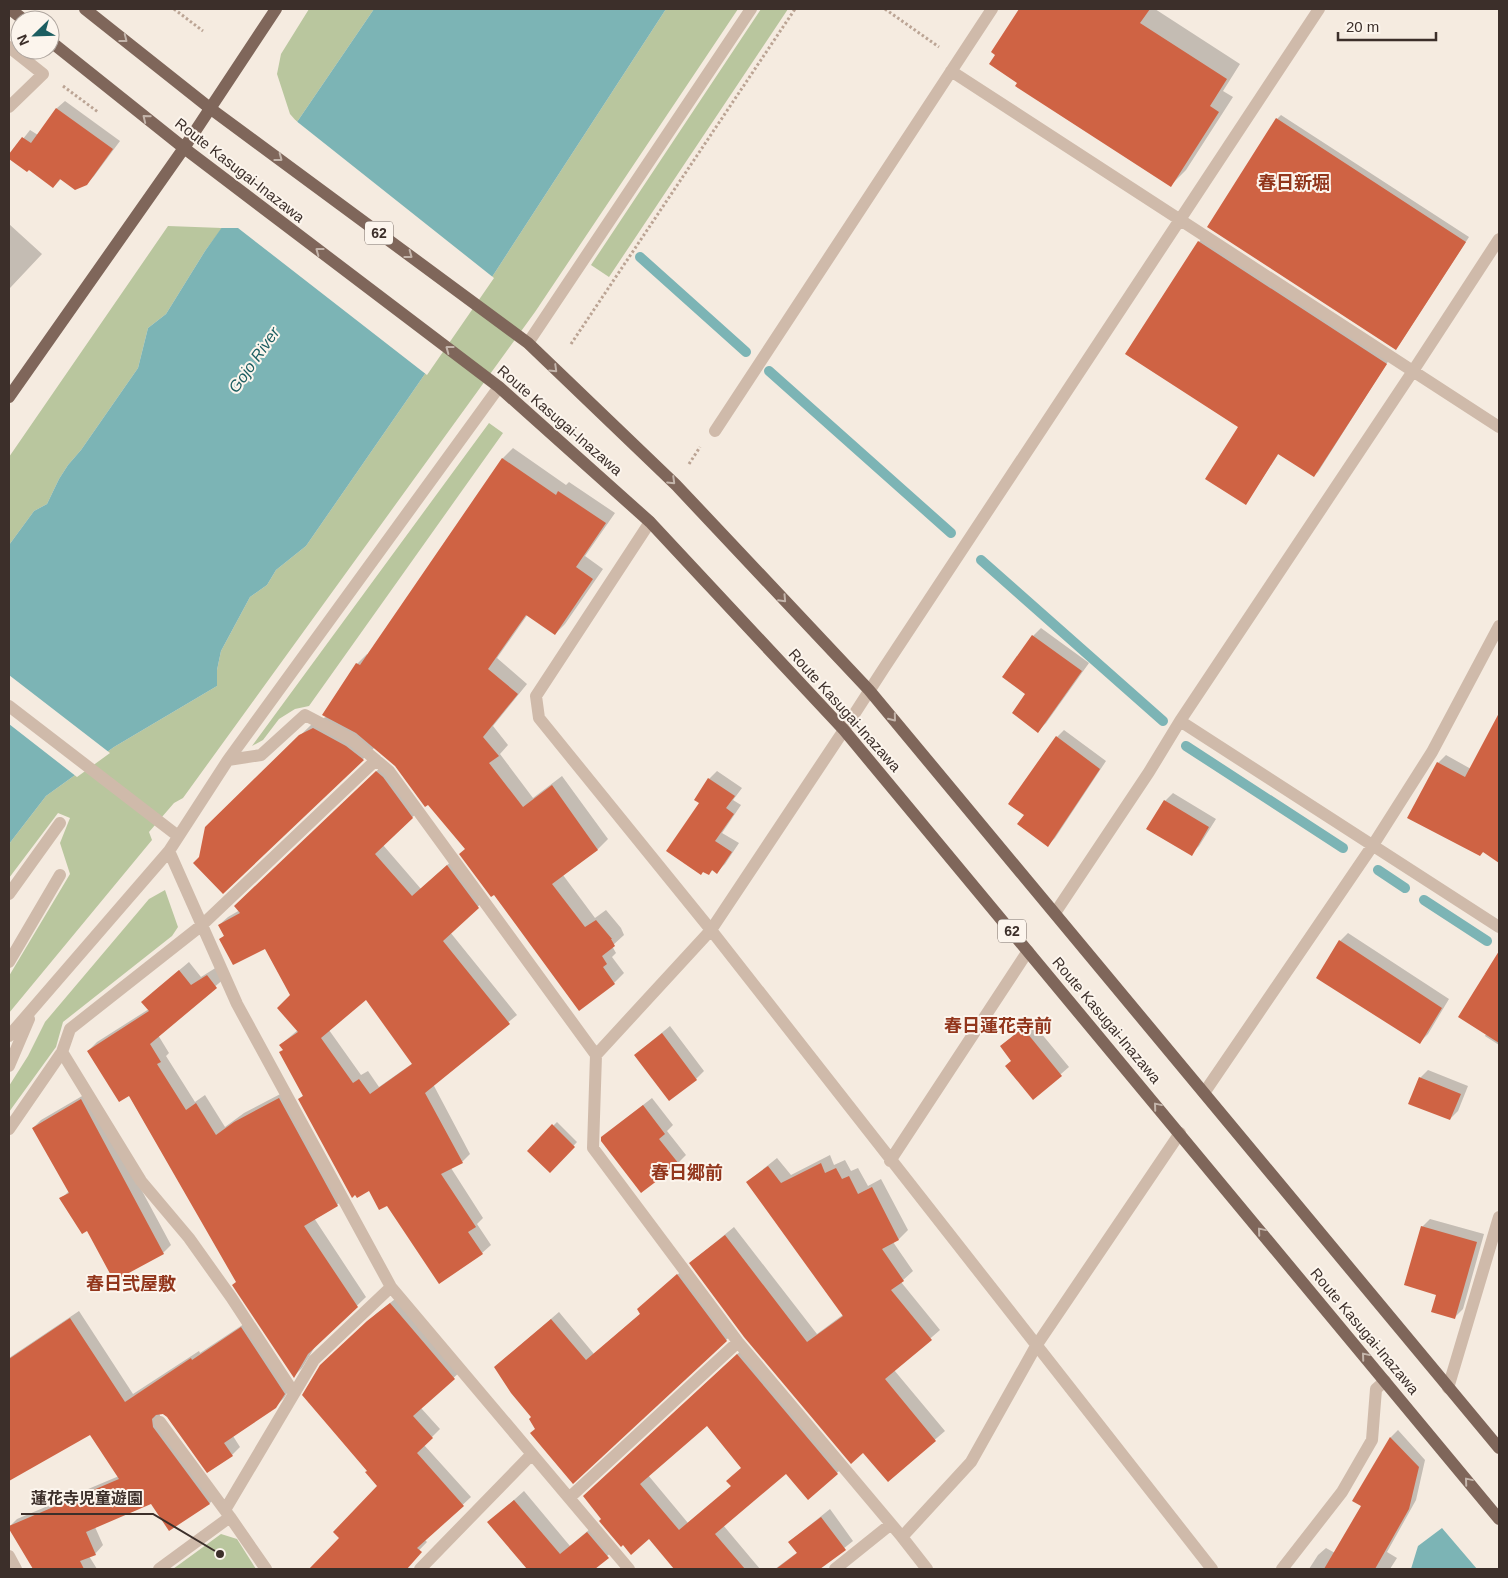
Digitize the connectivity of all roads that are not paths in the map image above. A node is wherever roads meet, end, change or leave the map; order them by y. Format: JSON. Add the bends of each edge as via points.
{"nodes":[{"id":1,"x":85,"y":9,"type":"edge"},
{"id":2,"x":276,"y":9,"type":"edge"},
{"id":3,"x":751,"y":9,"type":"edge"},
{"id":4,"x":992,"y":9,"type":"edge"},
{"id":5,"x":1319,"y":9,"type":"edge"},
{"id":6,"x":9,"y":48,"type":"edge"},
{"id":7,"x":60,"y":49,"type":"edge"},
{"id":8,"x":955,"y":66,"type":"junction"},
{"id":9,"x":9,"y":107,"type":"edge"},
{"id":10,"x":211,"y":109,"type":"junction"},
{"id":11,"x":184,"y":148,"type":"junction"},
{"id":12,"x":1180,"y":219,"type":"junction"},
{"id":13,"x":1499,"y":239,"type":"edge"},
{"id":14,"x":523,"y":340,"type":"junction"},
{"id":15,"x":1413,"y":372,"type":"junction"},
{"id":16,"x":499,"y":387,"type":"junction"},
{"id":17,"x":9,"y":397,"type":"edge"},
{"id":18,"x":1499,"y":428,"type":"edge"},
{"id":19,"x":715,"y":431,"type":"dead end"},
{"id":20,"x":650,"y":522,"type":"junction"},
{"id":21,"x":1499,"y":626,"type":"edge"},
{"id":22,"x":869,"y":690,"type":"junction"},
{"id":23,"x":9,"y":706,"type":"edge"},
{"id":24,"x":1180,"y":721,"type":"junction"},
{"id":25,"x":844,"y":730,"type":"junction"},
{"id":26,"x":228,"y":760,"type":"junction"},
{"id":27,"x":376,"y":760,"type":"junction"},
{"id":28,"x":60,"y":823,"type":"dead end"},
{"id":29,"x":178,"y":836,"type":"junction"},
{"id":30,"x":1373,"y":845,"type":"junction"},
{"id":31,"x":169,"y":851,"type":"junction"},
{"id":32,"x":60,"y":875,"type":"dead end"},
{"id":33,"x":9,"y":894,"type":"edge"},
{"id":34,"x":1055,"y":913,"type":"junction"},
{"id":35,"x":202,"y":925,"type":"junction"},
{"id":36,"x":1499,"y":927,"type":"edge"},
{"id":37,"x":711,"y":930,"type":"junction"},
{"id":38,"x":1028,"y":951,"type":"junction"},
{"id":39,"x":9,"y":962,"type":"edge"},
{"id":40,"x":32,"y":1010,"type":"junction"},
{"id":41,"x":9,"y":1036,"type":"edge"},
{"id":42,"x":62,"y":1052,"type":"junction"},
{"id":43,"x":596,"y":1056,"type":"junction"},
{"id":44,"x":9,"y":1066,"type":"edge"},
{"id":45,"x":1204,"y":1093,"type":"junction"},
{"id":46,"x":9,"y":1129,"type":"edge"},
{"id":47,"x":1180,"y":1133,"type":"junction"},
{"id":48,"x":890,"y":1160,"type":"junction"},
{"id":49,"x":1499,"y":1217,"type":"edge"},
{"id":50,"x":391,"y":1287,"type":"junction"},
{"id":51,"x":738,"y":1342,"type":"junction"},
{"id":52,"x":1036,"y":1346,"type":"junction"},
{"id":53,"x":1385,"y":1381,"type":"junction"},
{"id":54,"x":1448,"y":1388,"type":"junction"},
{"id":55,"x":294,"y":1393,"type":"junction"},
{"id":56,"x":160,"y":1422,"type":"dead end"},
{"id":57,"x":1499,"y":1448,"type":"edge"},
{"id":58,"x":532,"y":1454,"type":"junction"},
{"id":59,"x":569,"y":1498,"type":"junction"},
{"id":60,"x":227,"y":1513,"type":"junction"},
{"id":61,"x":1499,"y":1519,"type":"edge"},
{"id":62,"x":891,"y":1524,"type":"junction"},
{"id":63,"x":902,"y":1537,"type":"junction"},
{"id":64,"x":9,"y":1556,"type":"edge"},
{"id":65,"x":16,"y":1569,"type":"edge"},
{"id":66,"x":159,"y":1569,"type":"edge"},
{"id":67,"x":266,"y":1569,"type":"edge"},
{"id":68,"x":420,"y":1569,"type":"edge"},
{"id":69,"x":628,"y":1569,"type":"edge"},
{"id":70,"x":835,"y":1569,"type":"edge"},
{"id":71,"x":927,"y":1569,"type":"edge"},
{"id":72,"x":1212,"y":1569,"type":"edge"},
{"id":73,"x":1282,"y":1569,"type":"edge"}],
"edges":[{"from":1,"to":10,"type":"main road","name":"Route Kasugai-Inazawa","number":"62","one_way":true},
{"from":2,"to":10,"type":"main road"},
{"from":3,"to":14,"type":"street"},
{"from":4,"to":8,"type":"street"},
{"from":5,"to":12,"type":"street"},
{"from":6,"to":9,"type":"street","via":[[43,74]]},
{"from":11,"to":7,"type":"main road","name":"Route Kasugai-Inazawa","number":"62","one_way":true},
{"from":8,"to":12,"type":"street"},
{"from":8,"to":19,"type":"street"},
{"from":10,"to":11,"type":"main road"},
{"from":10,"to":14,"type":"main road","name":"Route Kasugai-Inazawa","number":"62","one_way":true},
{"from":16,"to":11,"type":"main road","name":"Route Kasugai-Inazawa","number":"62","one_way":true},
{"from":11,"to":17,"type":"main road"},
{"from":12,"to":15,"type":"street"},
{"from":12,"to":22,"type":"street"},
{"from":13,"to":15,"type":"street"},
{"from":14,"to":22,"type":"main road","name":"Route Kasugai-Inazawa","number":"62","one_way":true,"via":[[676,485]]},
{"from":15,"to":18,"type":"street"},
{"from":15,"to":24,"type":"street"},
{"from":16,"to":20,"type":"main road","name":"Route Kasugai-Inazawa","number":"62"},
{"from":16,"to":26,"type":"street"},
{"from":20,"to":25,"type":"main road","name":"Route Kasugai-Inazawa","number":"62"},
{"from":20,"to":37,"type":"street","via":[[536,696],[539,718]]},
{"from":21,"to":30,"type":"street","via":[[1432,752]]},
{"from":22,"to":25,"type":"street"},
{"from":22,"to":34,"type":"main road","name":"Route Kasugai-Inazawa","number":"62","one_way":true},
{"from":23,"to":29,"type":"street"},
{"from":24,"to":30,"type":"street"},
{"from":24,"to":34,"type":"street"},
{"from":25,"to":37,"type":"street"},
{"from":25,"to":38,"type":"main road","name":"Route Kasugai-Inazawa","number":"62"},
{"from":26,"to":27,"type":"street","via":[[261,755],[305,714],[351,739]]},
{"from":26,"to":29,"type":"street"},
{"from":27,"to":35,"type":"street"},
{"from":27,"to":43,"type":"street","via":[[389,771]]},
{"from":28,"to":33,"type":"street"},
{"from":29,"to":31,"type":"street"},
{"from":30,"to":36,"type":"street"},
{"from":30,"to":45,"type":"street"},
{"from":31,"to":35,"type":"street"},
{"from":31,"to":40,"type":"street"},
{"from":32,"to":39,"type":"street"},
{"from":34,"to":45,"type":"main road","name":"Route Kasugai-Inazawa","number":"62"},
{"from":35,"to":42,"type":"street","via":[[70,1030]]},
{"from":35,"to":50,"type":"street","via":[[237,1004]]},
{"from":37,"to":43,"type":"street"},
{"from":37,"to":48,"type":"street"},
{"from":47,"to":38,"type":"main road","name":"Route Kasugai-Inazawa","number":"62","one_way":true},
{"from":38,"to":48,"type":"street"},
{"from":40,"to":41,"type":"street"},
{"from":40,"to":44,"type":"street"},
{"from":42,"to":46,"type":"street"},
{"from":42,"to":55,"type":"street","via":[[141,1181],[189,1238]]},
{"from":43,"to":51,"type":"street","via":[[593,1148]]},
{"from":45,"to":54,"type":"main road","name":"Route Kasugai-Inazawa","number":"62"},
{"from":47,"to":52,"type":"street"},
{"from":53,"to":47,"type":"main road","name":"Route Kasugai-Inazawa","number":"62","one_way":true},
{"from":48,"to":52,"type":"street"},
{"from":49,"to":54,"type":"street"},
{"from":50,"to":55,"type":"street","via":[[314,1360]]},
{"from":50,"to":58,"type":"street"},
{"from":51,"to":59,"type":"street"},
{"from":51,"to":62,"type":"street"},
{"from":52,"to":63,"type":"street","via":[[971,1462]]},
{"from":52,"to":72,"type":"street"},
{"from":61,"to":53,"type":"main road","name":"Route Kasugai-Inazawa","number":"62","one_way":true},
{"from":53,"to":73,"type":"street","via":[[1376,1389],[1372,1440],[1342,1492]]},
{"from":54,"to":57,"type":"main road","name":"Route Kasugai-Inazawa","number":"62"},
{"from":55,"to":60,"type":"street"},
{"from":56,"to":60,"type":"street"},
{"from":58,"to":59,"type":"street"},
{"from":58,"to":68,"type":"street"},
{"from":59,"to":69,"type":"street"},
{"from":60,"to":66,"type":"street"},
{"from":60,"to":67,"type":"street"},
{"from":62,"to":63,"type":"street"},
{"from":62,"to":70,"type":"street"},
{"from":63,"to":71,"type":"street"},
{"from":64,"to":65,"type":"street"}]}
